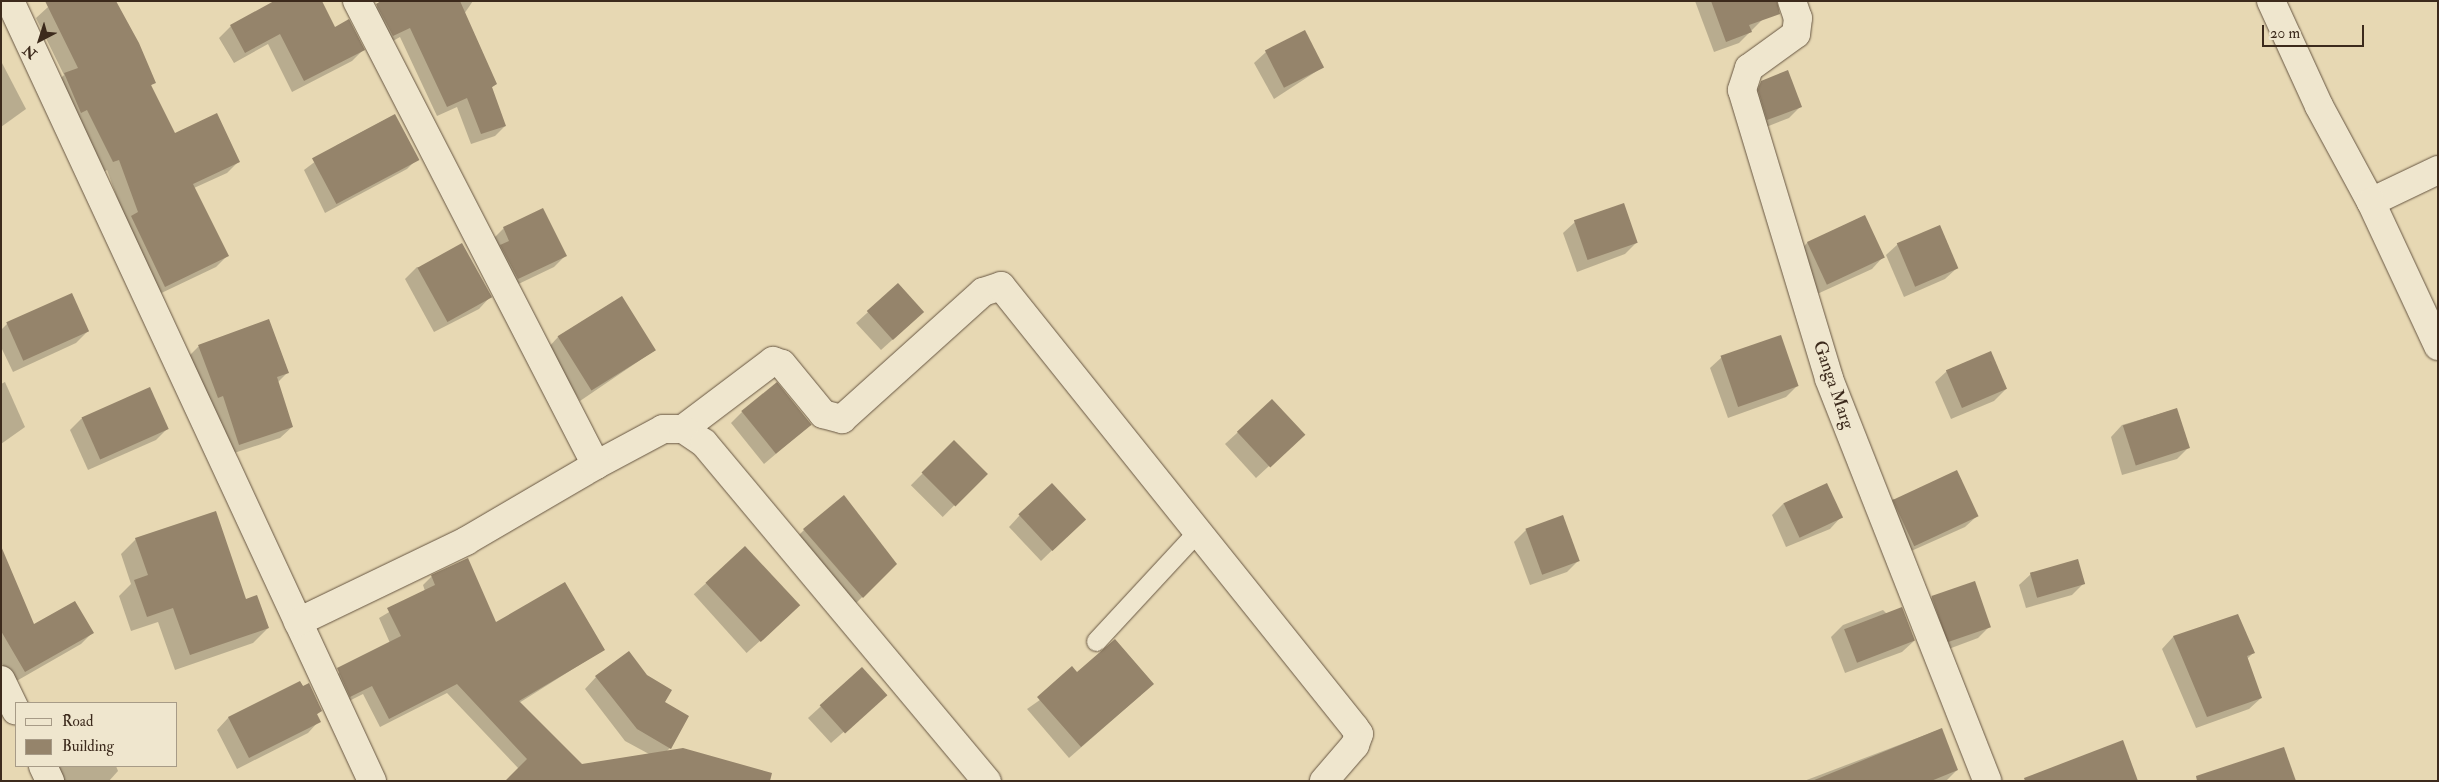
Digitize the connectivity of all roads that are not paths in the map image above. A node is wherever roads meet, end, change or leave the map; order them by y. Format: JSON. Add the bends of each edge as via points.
{"nodes":[{"id":1,"x":10,"y":1,"type":"edge"},
{"id":2,"x":357,"y":1,"type":"edge"},
{"id":3,"x":1792,"y":1,"type":"edge"},
{"id":4,"x":2271,"y":1,"type":"edge"},
{"id":5,"x":2438,"y":170,"type":"edge"},
{"id":6,"x":2371,"y":202,"type":"junction"},
{"id":7,"x":2438,"y":346,"type":"edge"},
{"id":8,"x":683,"y":429,"type":"junction"},
{"id":9,"x":596,"y":465,"type":"junction"},
{"id":10,"x":1198,"y":531,"type":"junction"},
{"id":11,"x":298,"y":622,"type":"junction"},
{"id":12,"x":1096,"y":641,"type":"dead end"},
{"id":13,"x":1,"y":680,"type":"edge"},
{"id":14,"x":15,"y":709,"type":"edge"},
{"id":15,"x":43,"y":767,"type":"edge"},
{"id":16,"x":50,"y":781,"type":"edge"},
{"id":17,"x":372,"y":781,"type":"edge"},
{"id":18,"x":987,"y":781,"type":"edge"},
{"id":19,"x":1324,"y":781,"type":"edge"},
{"id":20,"x":1987,"y":781,"type":"edge"}],
"edges":[{"from":1,"to":11,"type":"street"},
{"from":2,"to":9,"type":"street"},
{"from":3,"to":20,"type":"street","name":"Ganga Marg","via":[[1798,18],[1796,34],[1749,68],[1742,90],[1829,379]]},
{"from":4,"to":6,"type":"street","via":[[2319,106]]},
{"from":5,"to":6,"type":"street"},
{"from":6,"to":7,"type":"street"},
{"from":8,"to":9,"type":"street","via":[[663,428]]},
{"from":8,"to":10,"type":"street","via":[[773,361],[782,364],[822,414],[842,419],[996,285],[1005,289]]},
{"from":8,"to":18,"type":"street","via":[[704,443]]},
{"from":9,"to":11,"type":"street","via":[[466,541]]},
{"from":10,"to":12,"type":"lane"},
{"from":10,"to":19,"type":"street","via":[[1359,734],[1355,745]]},
{"from":11,"to":17,"type":"street"},
{"from":13,"to":14,"type":"street"},
{"from":15,"to":16,"type":"street"}]}
